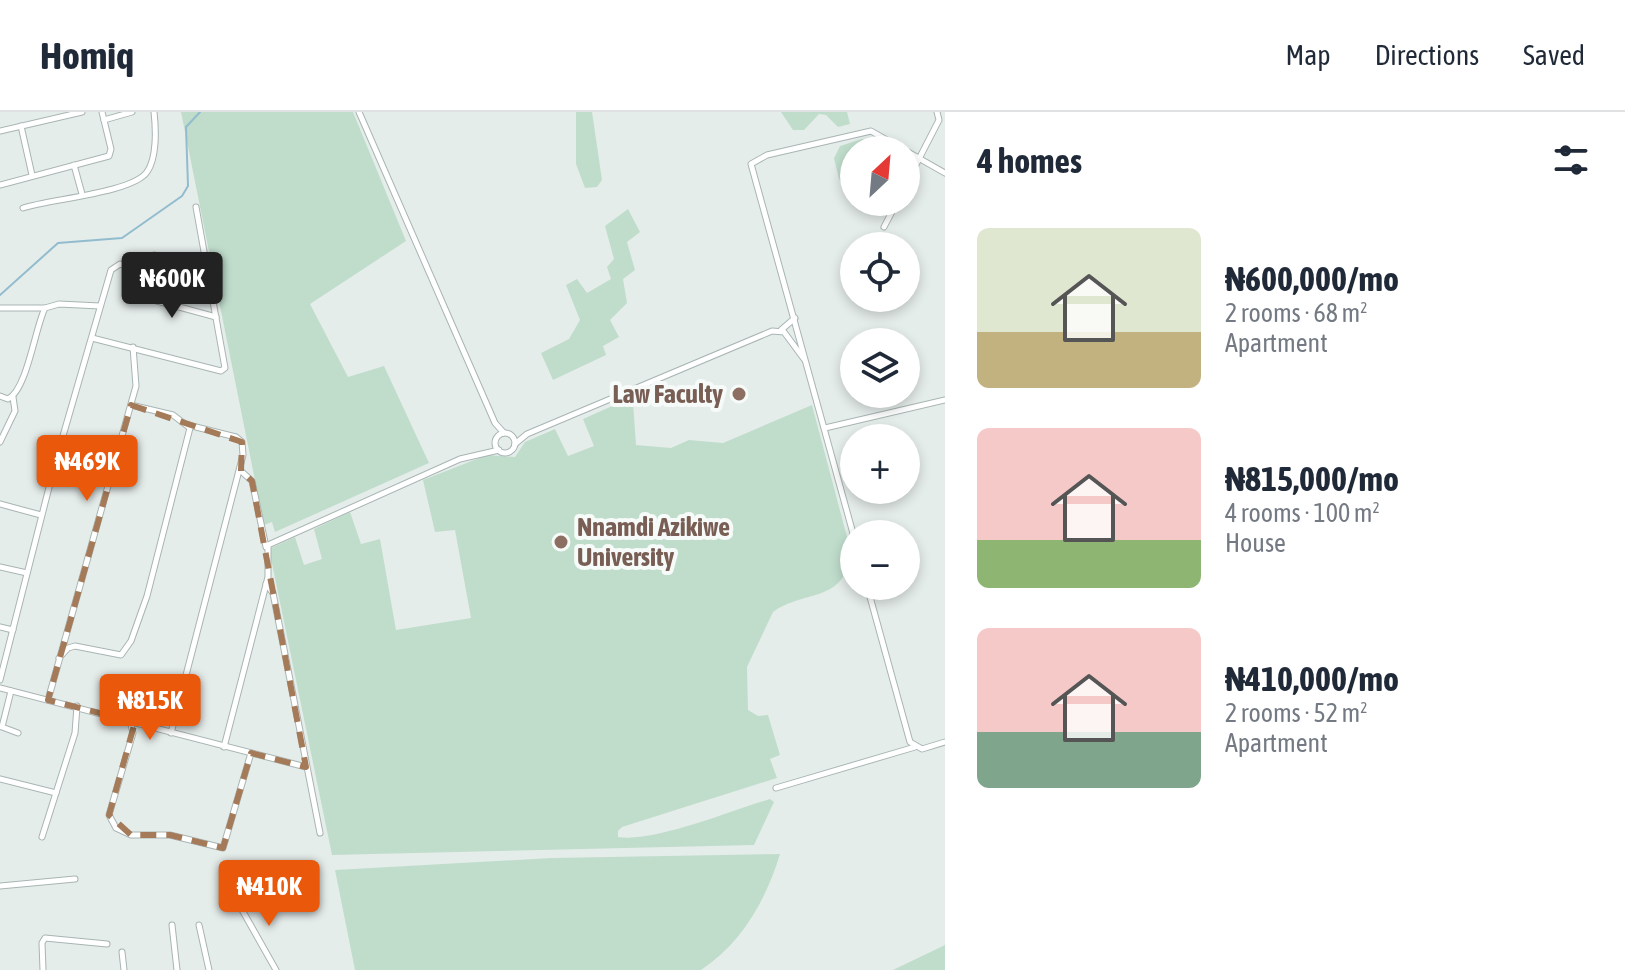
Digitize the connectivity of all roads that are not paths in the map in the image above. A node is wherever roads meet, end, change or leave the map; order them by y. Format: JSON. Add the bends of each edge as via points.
{"nodes":[{"id":1,"x":82,"y":112,"type":"edge"},
{"id":2,"x":102,"y":112,"type":"edge"},
{"id":3,"x":132,"y":112,"type":"edge"},
{"id":4,"x":154,"y":112,"type":"edge"},
{"id":5,"x":359,"y":112,"type":"edge"},
{"id":6,"x":937,"y":112,"type":"edge"},
{"id":7,"x":942,"y":119,"type":"edge"},
{"id":8,"x":104,"y":120,"type":"junction"},
{"id":9,"x":21,"y":126,"type":"junction"},
{"id":10,"x":0,"y":131,"type":"edge"},
{"id":11,"x":844,"y":136,"type":"edge"},
{"id":12,"x":883,"y":136,"type":"edge"},
{"id":13,"x":840,"y":137,"type":"edge"},
{"id":14,"x":920,"y":158,"type":"joint"},
{"id":15,"x":74,"y":165,"type":"junction"},
{"id":16,"x":945,"y":173,"type":"edge"},
{"id":17,"x":32,"y":175,"type":"junction"},
{"id":18,"x":0,"y":187,"type":"edge"},
{"id":19,"x":82,"y":194,"type":"junction"},
{"id":20,"x":196,"y":207,"type":"dead end"},
{"id":21,"x":23,"y":208,"type":"dead end"},
{"id":22,"x":890,"y":216,"type":"edge"},
{"id":23,"x":884,"y":227,"type":"dead end"},
{"id":24,"x":154,"y":255,"type":"dead end"},
{"id":25,"x":207,"y":269,"type":"junction"},
{"id":26,"x":135,"y":270,"type":"dead end"},
{"id":27,"x":135,"y":295,"type":"dead end"},
{"id":28,"x":100,"y":306,"type":"junction"},
{"id":29,"x":0,"y":308,"type":"edge"},
{"id":30,"x":45,"y":308,"type":"junction"},
{"id":31,"x":216,"y":317,"type":"junction"},
{"id":32,"x":795,"y":318,"type":"junction"},
{"id":33,"x":781,"y":330,"type":"junction"},
{"id":34,"x":92,"y":338,"type":"junction"},
{"id":35,"x":133,"y":347,"type":"junction"},
{"id":36,"x":808,"y":364,"type":"junction"},
{"id":37,"x":0,"y":396,"type":"edge"},
{"id":38,"x":13,"y":397,"type":"junction"},
{"id":39,"x":945,"y":400,"type":"edge"},
{"id":40,"x":131,"y":405,"type":"junction"},
{"id":41,"x":495,"y":423,"type":"junction"},
{"id":42,"x":188,"y":425,"type":"junction"},
{"id":43,"x":825,"y":428,"type":"junction"},
{"id":44,"x":504,"y":433,"type":"junction"},
{"id":45,"x":527,"y":434,"type":"junction"},
{"id":46,"x":512,"y":436,"type":"junction"},
{"id":47,"x":496,"y":440,"type":"junction"},
{"id":48,"x":0,"y":442,"type":"edge"},
{"id":49,"x":515,"y":444,"type":"junction"},
{"id":50,"x":489,"y":450,"type":"junction"},
{"id":51,"x":499,"y":450,"type":"junction"},
{"id":52,"x":241,"y":471,"type":"junction"},
{"id":53,"x":0,"y":504,"type":"edge"},
{"id":54,"x":41,"y":515,"type":"junction"},
{"id":55,"x":849,"y":520,"type":"edge"},
{"id":56,"x":266,"y":548,"type":"junction"},
{"id":57,"x":0,"y":567,"type":"edge"},
{"id":58,"x":27,"y":573,"type":"junction"},
{"id":59,"x":266,"y":584,"type":"junction"},
{"id":60,"x":871,"y":600,"type":"edge"},
{"id":61,"x":0,"y":627,"type":"edge"},
{"id":62,"x":13,"y":630,"type":"junction"},
{"id":63,"x":59,"y":658,"type":"junction"},
{"id":64,"x":0,"y":680,"type":"edge"},
{"id":65,"x":0,"y":688,"type":"edge"},
{"id":66,"x":11,"y":691,"type":"junction"},
{"id":67,"x":48,"y":700,"type":"junction"},
{"id":68,"x":77,"y":706,"type":"junction"},
{"id":69,"x":130,"y":721,"type":"junction"},
{"id":70,"x":18,"y":733,"type":"dead end"},
{"id":71,"x":171,"y":733,"type":"junction"},
{"id":72,"x":945,"y":742,"type":"edge"},
{"id":73,"x":224,"y":747,"type":"junction"},
{"id":74,"x":915,"y":747,"type":"junction"},
{"id":75,"x":251,"y":753,"type":"junction"},
{"id":76,"x":306,"y":767,"type":"junction"},
{"id":77,"x":0,"y":779,"type":"edge"},
{"id":78,"x":776,"y":788,"type":"dead end"},
{"id":79,"x":56,"y":793,"type":"junction"},
{"id":80,"x":320,"y":833,"type":"dead end"},
{"id":81,"x":42,"y":837,"type":"dead end"},
{"id":82,"x":75,"y":879,"type":"dead end"},
{"id":83,"x":0,"y":886,"type":"edge"},
{"id":84,"x":237,"y":901,"type":"dead end"},
{"id":85,"x":172,"y":925,"type":"dead end"},
{"id":86,"x":199,"y":925,"type":"dead end"},
{"id":87,"x":107,"y":944,"type":"dead end"},
{"id":88,"x":122,"y":952,"type":"dead end"},
{"id":89,"x":43,"y":970,"type":"edge"},
{"id":90,"x":124,"y":970,"type":"edge"},
{"id":91,"x":177,"y":970,"type":"edge"},
{"id":92,"x":209,"y":970,"type":"edge"},
{"id":93,"x":276,"y":970,"type":"edge"}],
"edges":[{"from":1,"to":9,"type":"street"},
{"from":2,"to":8,"type":"street"},
{"from":3,"to":8,"type":"street"},
{"from":4,"to":19,"type":"street","via":[[148,171],[135,181]]},
{"from":5,"to":41,"type":"street"},
{"from":6,"to":7,"type":"street"},
{"from":7,"to":14,"type":"street"},
{"from":8,"to":15,"type":"street","via":[[111,153]]},
{"from":9,"to":10,"type":"street"},
{"from":9,"to":17,"type":"street"},
{"from":11,"to":12,"type":"street"},
{"from":13,"to":32,"type":"street","via":[[751,164]]},
{"from":14,"to":16,"type":"street"},
{"from":15,"to":17,"type":"street"},
{"from":15,"to":19,"type":"street"},
{"from":17,"to":18,"type":"street"},
{"from":19,"to":21,"type":"street"},
{"from":20,"to":25,"type":"street"},
{"from":22,"to":23,"type":"street"},
{"from":24,"to":25,"type":"street"},
{"from":25,"to":31,"type":"street"},
{"from":26,"to":28,"type":"street","via":[[113,267]]},
{"from":27,"to":31,"type":"street"},
{"from":28,"to":30,"type":"street"},
{"from":28,"to":34,"type":"street"},
{"from":29,"to":30,"type":"street"},
{"from":30,"to":38,"type":"street"},
{"from":31,"to":35,"type":"street","via":[[226,364],[221,371]]},
{"from":32,"to":33,"type":"street"},
{"from":32,"to":36,"type":"street"},
{"from":33,"to":36,"type":"street"},
{"from":33,"to":45,"type":"street"},
{"from":34,"to":35,"type":"street"},
{"from":34,"to":54,"type":"street"},
{"from":35,"to":40,"type":"street","via":[[136,386]]},
{"from":36,"to":43,"type":"street"},
{"from":37,"to":38,"type":"street"},
{"from":38,"to":48,"type":"street","via":[[15,411]]},
{"from":39,"to":43,"type":"street"},
{"from":40,"to":42,"type":"street","via":[[173,415]]},
{"from":40,"to":63,"type":"street"},
{"from":41,"to":44,"type":"street"},
{"from":41,"to":47,"type":"street"},
{"from":42,"to":52,"type":"street","via":[[242,442]]},
{"from":42,"to":63,"type":"street","via":[[131,641],[117,657],[75,646]]},
{"from":43,"to":55,"type":"street"},
{"from":44,"to":46,"type":"street"},
{"from":44,"to":47,"type":"street"},
{"from":45,"to":46,"type":"street"},
{"from":45,"to":49,"type":"street"},
{"from":46,"to":49,"type":"street"},
{"from":47,"to":50,"type":"street"},
{"from":47,"to":51,"type":"street"},
{"from":49,"to":51,"type":"street","via":[[511,451]]},
{"from":50,"to":51,"type":"street"},
{"from":50,"to":56,"type":"street"},
{"from":52,"to":56,"type":"street","via":[[252,481]]},
{"from":52,"to":71,"type":"street"},
{"from":53,"to":54,"type":"street"},
{"from":54,"to":58,"type":"street"},
{"from":56,"to":59,"type":"street"},
{"from":57,"to":58,"type":"street"},
{"from":58,"to":62,"type":"street"},
{"from":59,"to":73,"type":"street"},
{"from":59,"to":76,"type":"street","via":[[273,593]]},
{"from":60,"to":74,"type":"street"},
{"from":61,"to":62,"type":"street"},
{"from":62,"to":64,"type":"street"},
{"from":63,"to":67,"type":"street"},
{"from":65,"to":66,"type":"street"},
{"from":66,"to":67,"type":"street"},
{"from":66,"to":70,"type":"street","via":[[2,727]]},
{"from":67,"to":68,"type":"street"},
{"from":68,"to":69,"type":"street"},
{"from":68,"to":79,"type":"street","via":[[75,733]]},
{"from":69,"to":71,"type":"street"},
{"from":69,"to":75,"type":"street","via":[[133,733],[109,815],[116,828],[131,835],[170,835],[223,848]]},
{"from":71,"to":73,"type":"street"},
{"from":72,"to":74,"type":"street"},
{"from":73,"to":75,"type":"street"},
{"from":74,"to":78,"type":"street"},
{"from":75,"to":76,"type":"street"},
{"from":76,"to":80,"type":"street"},
{"from":77,"to":79,"type":"street"},
{"from":79,"to":81,"type":"street"},
{"from":82,"to":83,"type":"street"},
{"from":84,"to":93,"type":"street"},
{"from":85,"to":91,"type":"street"},
{"from":86,"to":92,"type":"street"},
{"from":87,"to":89,"type":"street","via":[[45,938]]},
{"from":88,"to":90,"type":"street"}]}
